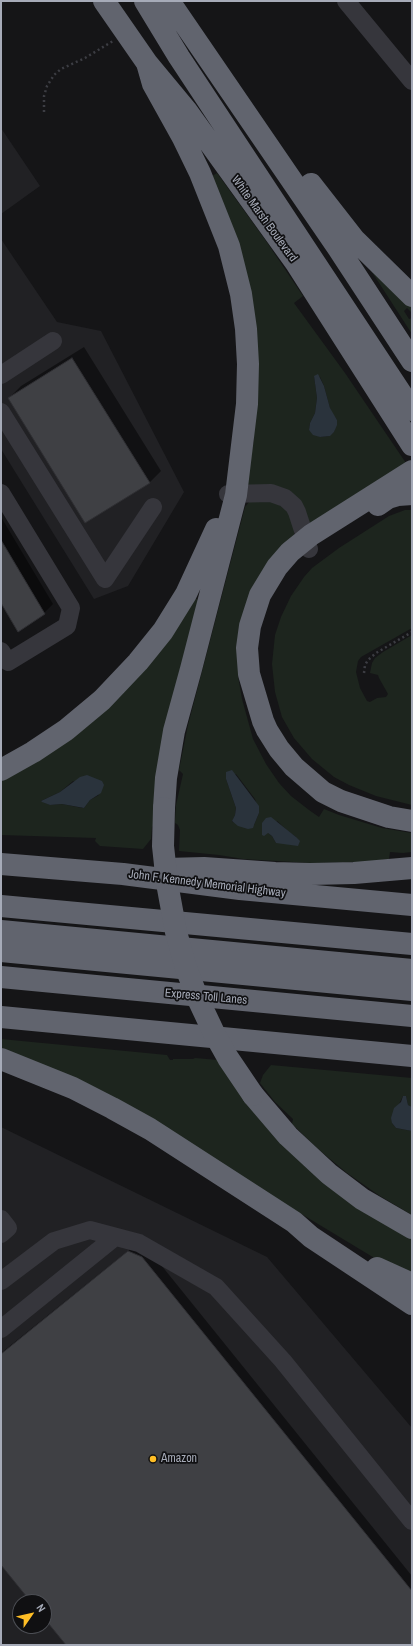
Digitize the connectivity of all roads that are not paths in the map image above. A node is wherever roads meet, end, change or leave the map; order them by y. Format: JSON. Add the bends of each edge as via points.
{"nodes":[{"id":1,"x":104,"y":1,"type":"edge"},
{"id":2,"x":146,"y":1,"type":"edge"},
{"id":3,"x":169,"y":1,"type":"edge"},
{"id":4,"x":182,"y":1,"type":"edge"},
{"id":5,"x":346,"y":1,"type":"edge"},
{"id":6,"x":147,"y":63,"type":"junction"},
{"id":7,"x":412,"y":81,"type":"edge"},
{"id":8,"x":412,"y":296,"type":"edge"},
{"id":9,"x":53,"y":341,"type":"dead end"},
{"id":10,"x":412,"y":361,"type":"edge"},
{"id":11,"x":1,"y":374,"type":"edge"},
{"id":12,"x":412,"y":386,"type":"edge"},
{"id":13,"x":412,"y":410,"type":"edge"},
{"id":14,"x":1,"y":412,"type":"edge"},
{"id":15,"x":412,"y":445,"type":"edge"},
{"id":16,"x":412,"y":471,"type":"edge"},
{"id":17,"x":1,"y":493,"type":"edge"},
{"id":18,"x":412,"y":494,"type":"edge"},
{"id":19,"x":232,"y":495,"type":"junction"},
{"id":20,"x":153,"y":507,"type":"dead end"},
{"id":21,"x":307,"y":544,"type":"junction"},
{"id":22,"x":1,"y":651,"type":"edge"},
{"id":23,"x":1,"y":770,"type":"edge"},
{"id":24,"x":412,"y":821,"type":"edge"},
{"id":25,"x":1,"y":864,"type":"edge"},
{"id":26,"x":412,"y":868,"type":"edge"},
{"id":27,"x":122,"y":874,"type":"junction"},
{"id":28,"x":412,"y":905,"type":"edge"},
{"id":29,"x":1,"y":906,"type":"edge"},
{"id":30,"x":1,"y":931,"type":"edge"},
{"id":31,"x":412,"y":944,"type":"edge"},
{"id":32,"x":1,"y":951,"type":"edge"},
{"id":33,"x":412,"y":970,"type":"edge"},
{"id":34,"x":1,"y":977,"type":"edge"},
{"id":35,"x":412,"y":990,"type":"edge"},
{"id":36,"x":412,"y":1016,"type":"edge"},
{"id":37,"x":1,"y":1017,"type":"edge"},
{"id":38,"x":412,"y":1056,"type":"edge"},
{"id":39,"x":1,"y":1059,"type":"edge"},
{"id":40,"x":1,"y":1219,"type":"edge"},
{"id":41,"x":294,"y":1222,"type":"junction"},
{"id":42,"x":412,"y":1228,"type":"edge"},
{"id":43,"x":1,"y":1234,"type":"edge"},
{"id":44,"x":115,"y":1236,"type":"junction"},
{"id":45,"x":3,"y":1277,"type":"edge"},
{"id":46,"x":412,"y":1284,"type":"edge"},
{"id":47,"x":412,"y":1304,"type":"edge"},
{"id":48,"x":1,"y":1329,"type":"edge"},
{"id":49,"x":412,"y":1521,"type":"edge"}],
"edges":[{"from":1,"to":6,"type":"highway","name":"White Marsh Boulevard"},
{"from":2,"to":12,"type":"highway","via":[[329,260]]},
{"from":2,"to":13,"type":"highway","via":[[180,57]]},
{"from":3,"to":10,"type":"highway"},
{"from":4,"to":8,"type":"highway","via":[[322,199],[358,243]]},
{"from":5,"to":7,"type":"street"},
{"from":6,"to":15,"type":"highway","name":"White Marsh Boulevard","via":[[186,110],[296,263]]},
{"from":6,"to":19,"type":"highway","via":[[153,84],[208,190],[229,246],[238,280],[246,329],[249,379],[240,462]]},
{"from":9,"to":11,"type":"street"},
{"from":14,"to":20,"type":"street","via":[[104,579]]},
{"from":16,"to":21,"type":"highway"},
{"from":17,"to":22,"type":"street","via":[[71,608],[67,626],[8,662]]},
{"from":18,"to":21,"type":"highway","via":[[388,498],[320,540]]},
{"from":19,"to":21,"type":"street","via":[[271,493],[285,498],[294,506]]},
{"from":19,"to":23,"type":"highway","via":[[186,594],[163,631],[138,662],[102,700],[66,730]]},
{"from":19,"to":42,"type":"highway","bridge":true,"via":[[168,762],[163,846],[176,932],[186,968],[214,1033],[253,1095],[288,1136],[329,1174],[362,1199]]},
{"from":21,"to":24,"type":"highway","via":[[290,552],[268,582],[260,595],[250,626],[247,663],[267,730],[294,767],[323,792],[352,806]]},
{"from":25,"to":27,"type":"highway","name":"John F. Kennedy Memorial Highway"},
{"from":26,"to":27,"type":"highway","via":[[354,874],[186,868]]},
{"from":27,"to":28,"type":"highway","name":"John F. Kennedy Memorial Highway","via":[[240,889]]},
{"from":29,"to":31,"type":"highway"},
{"from":30,"to":33,"type":"highway"},
{"from":32,"to":35,"type":"highway"},
{"from":34,"to":36,"type":"highway","name":"Express Toll Lanes"},
{"from":37,"to":38,"type":"highway"},
{"from":39,"to":41,"type":"highway","via":[[54,1080],[112,1108]]},
{"from":40,"to":43,"type":"street","via":[[8,1228]]},
{"from":41,"to":46,"type":"highway"},
{"from":41,"to":47,"type":"highway","via":[[311,1237]]},
{"from":44,"to":45,"type":"street","via":[[90,1230],[54,1241]]},
{"from":44,"to":48,"type":"street"},
{"from":44,"to":49,"type":"street","via":[[139,1243],[216,1287],[283,1361]]}]}
